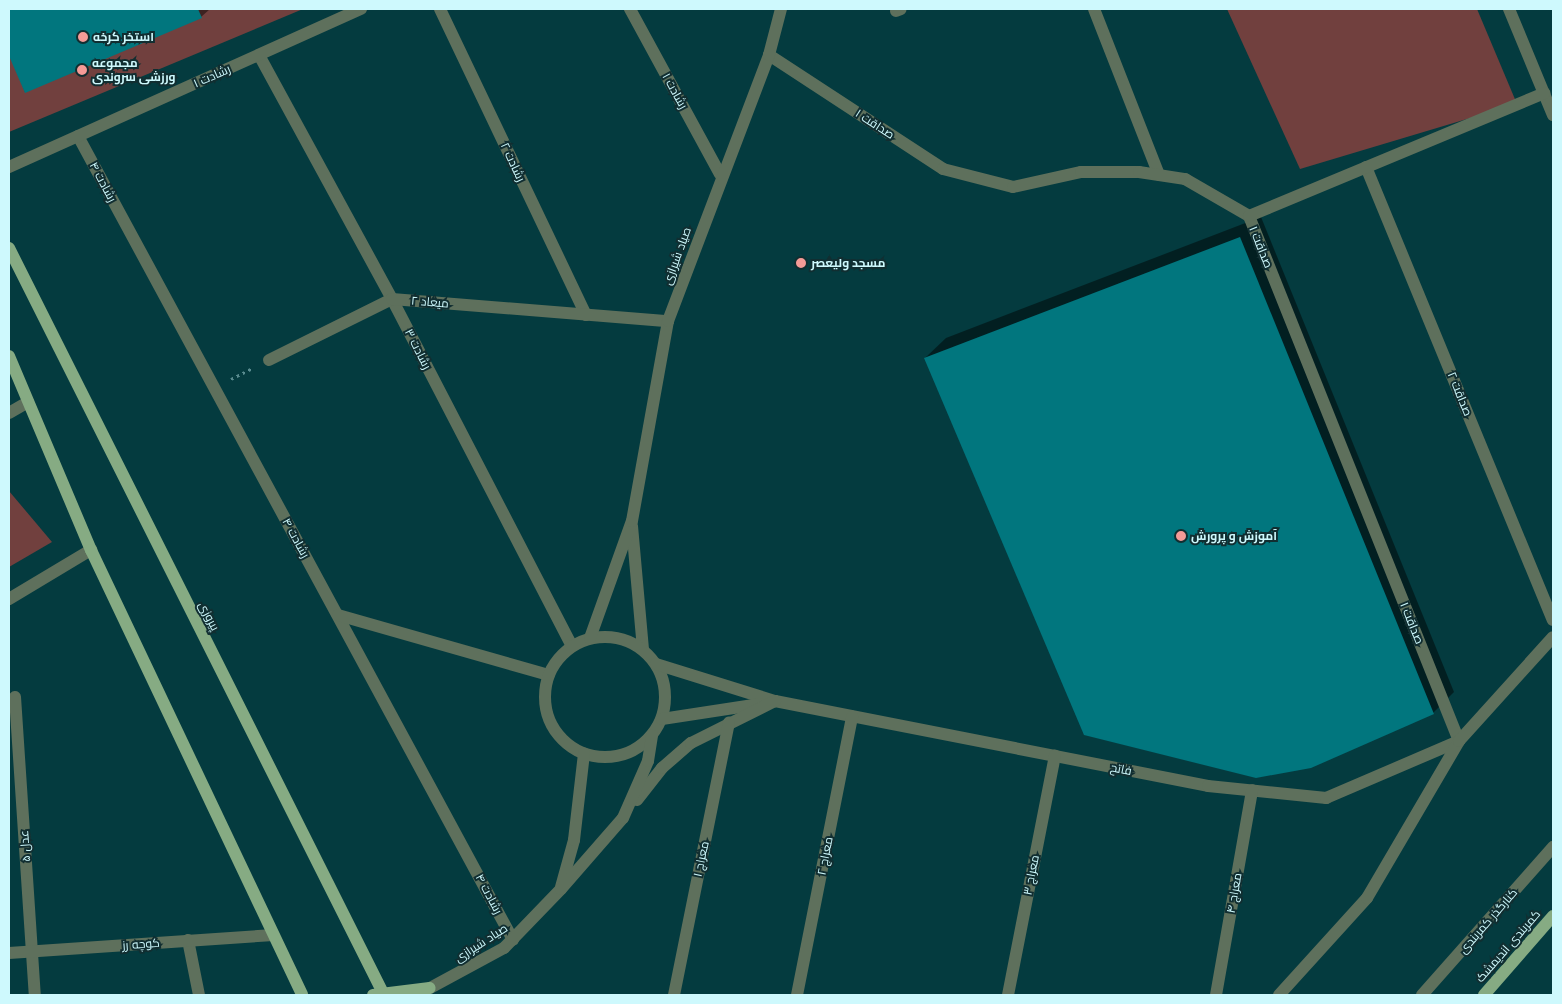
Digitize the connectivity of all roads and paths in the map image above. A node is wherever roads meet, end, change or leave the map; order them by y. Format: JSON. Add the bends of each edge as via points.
{"nodes":[{"id":1,"x":361,"y":9,"type":"edge"},
{"id":2,"x":440,"y":9,"type":"edge"},
{"id":3,"x":630,"y":9,"type":"edge"},
{"id":4,"x":781,"y":9,"type":"edge"},
{"id":5,"x":1094,"y":9,"type":"edge"},
{"id":6,"x":1509,"y":9,"type":"edge"},
{"id":7,"x":258,"y":55,"type":"junction"},
{"id":8,"x":769,"y":55,"type":"junction"},
{"id":9,"x":1544,"y":94,"type":"junction"},
{"id":10,"x":1553,"y":116,"type":"edge"},
{"id":11,"x":78,"y":136,"type":"junction"},
{"id":12,"x":9,"y":167,"type":"edge"},
{"id":13,"x":1366,"y":167,"type":"junction"},
{"id":14,"x":720,"y":174,"type":"junction"},
{"id":15,"x":1159,"y":175,"type":"junction"},
{"id":16,"x":1249,"y":216,"type":"junction"},
{"id":17,"x":9,"y":248,"type":"edge"},
{"id":18,"x":392,"y":299,"type":"junction"},
{"id":19,"x":586,"y":315,"type":"junction"},
{"id":20,"x":668,"y":321,"type":"junction"},
{"id":21,"x":9,"y":356,"type":"edge"},
{"id":22,"x":269,"y":360,"type":"joint"},
{"id":23,"x":213,"y":389,"type":"junction"},
{"id":24,"x":28,"y":402,"type":"junction"},
{"id":25,"x":9,"y":413,"type":"edge"},
{"id":26,"x":632,"y":522,"type":"junction"},
{"id":27,"x":92,"y":550,"type":"junction"},
{"id":28,"x":9,"y":599,"type":"edge"},
{"id":29,"x":338,"y":615,"type":"junction"},
{"id":30,"x":1553,"y":620,"type":"edge"},
{"id":31,"x":1553,"y":637,"type":"edge"},
{"id":32,"x":590,"y":638,"type":"junction"},
{"id":33,"x":572,"y":646,"type":"junction"},
{"id":34,"x":643,"y":650,"type":"junction"},
{"id":35,"x":656,"y":664,"type":"junction"},
{"id":36,"x":549,"y":675,"type":"junction"},
{"id":37,"x":15,"y":697,"type":"dead end"},
{"id":38,"x":775,"y":702,"type":"junction"},
{"id":39,"x":852,"y":716,"type":"junction"},
{"id":40,"x":662,"y":719,"type":"junction"},
{"id":41,"x":729,"y":722,"type":"junction"},
{"id":42,"x":652,"y":735,"type":"junction"},
{"id":43,"x":1459,"y":741,"type":"junction"},
{"id":44,"x":584,"y":754,"type":"junction"},
{"id":45,"x":1054,"y":756,"type":"junction"},
{"id":46,"x":1252,"y":790,"type":"junction"},
{"id":47,"x":623,"y":818,"type":"junction"},
{"id":48,"x":1553,"y":847,"type":"edge"},
{"id":49,"x":561,"y":889,"type":"junction"},
{"id":50,"x":1553,"y":916,"type":"edge"},
{"id":51,"x":272,"y":935,"type":"junction"},
{"id":52,"x":188,"y":940,"type":"junction"},
{"id":53,"x":513,"y":940,"type":"junction"},
{"id":54,"x":32,"y":951,"type":"junction"},
{"id":55,"x":9,"y":953,"type":"edge"},
{"id":56,"x":427,"y":992,"type":"edge"},
{"id":57,"x":380,"y":994,"type":"edge"},
{"id":58,"x":35,"y":995,"type":"edge"},
{"id":59,"x":199,"y":995,"type":"edge"},
{"id":60,"x":302,"y":995,"type":"edge"},
{"id":61,"x":674,"y":995,"type":"edge"},
{"id":62,"x":798,"y":995,"type":"edge"},
{"id":63,"x":1008,"y":995,"type":"edge"},
{"id":64,"x":1216,"y":995,"type":"edge"},
{"id":65,"x":1279,"y":995,"type":"edge"},
{"id":66,"x":1422,"y":995,"type":"edge"},
{"id":67,"x":1484,"y":995,"type":"edge"}],
"edges":[{"from":1,"to":7,"type":"street","name":"رشادت ۱"},
{"from":2,"to":19,"type":"street","name":"رشادت ۲"},
{"from":3,"to":14,"type":"street","name":"رشادت ۱"},
{"from":4,"to":8,"type":"street","name":"صیاد شیرازی"},
{"from":5,"to":15,"type":"street"},
{"from":6,"to":9,"type":"street"},
{"from":7,"to":11,"type":"street","name":"رشادت ۱"},
{"from":7,"to":18,"type":"street","name":"رشادت ۳"},
{"from":8,"to":14,"type":"street","name":"صیاد شیرازی"},
{"from":8,"to":15,"type":"street","name":"صداقت ۱","via":[[943,169],[1012,187],[1081,172]]},
{"from":9,"to":10,"type":"street"},
{"from":9,"to":13,"type":"street"},
{"from":11,"to":12,"type":"street","name":"رشادت ۱"},
{"from":11,"to":23,"type":"street","name":"رشادت ۴"},
{"from":13,"to":16,"type":"street"},
{"from":13,"to":30,"type":"street","name":"صداقت ۲"},
{"from":14,"to":20,"type":"street","name":"صیاد شیرازی"},
{"from":15,"to":16,"type":"street","name":"صداقت ۱","via":[[1185,179]]},
{"from":16,"to":43,"type":"street","name":"صداقت ۱"},
{"from":17,"to":57,"type":"main road","name":"پیروزی"},
{"from":18,"to":19,"type":"street","name":"میعاد ۲"},
{"from":18,"to":22,"type":"street"},
{"from":18,"to":33,"type":"street","name":"رشادت ۳"},
{"from":19,"to":20,"type":"street","name":"میعاد ۲"},
{"from":20,"to":26,"type":"street","name":"صیاد شیرازی"},
{"from":21,"to":24,"type":"main road"},
{"from":22,"to":23,"type":"path"},
{"from":23,"to":29,"type":"street","name":"رشادت ۴"},
{"from":24,"to":25,"type":"street"},
{"from":24,"to":27,"type":"main road"},
{"from":26,"to":32,"type":"street"},
{"from":26,"to":34,"type":"street"},
{"from":27,"to":28,"type":"street"},
{"from":27,"to":51,"type":"main road"},
{"from":29,"to":36,"type":"street"},
{"from":29,"to":53,"type":"street","name":"رشادت ۴"},
{"from":31,"to":43,"type":"street"},
{"from":32,"to":33,"type":"street"},
{"from":32,"to":34,"type":"street","via":[[627,640]]},
{"from":33,"to":36,"type":"street"},
{"from":34,"to":35,"type":"street"},
{"from":35,"to":38,"type":"street"},
{"from":35,"to":40,"type":"street","via":[[666,700]]},
{"from":36,"to":44,"type":"street","via":[[547,712],[567,744]]},
{"from":37,"to":54,"type":"street","name":"عدل ۵"},
{"from":38,"to":39,"type":"street","name":"فاتح"},
{"from":38,"to":40,"type":"street"},
{"from":38,"to":41,"type":"street"},
{"from":39,"to":45,"type":"street","name":"فاتح"},
{"from":39,"to":62,"type":"street","name":"معراج ۲"},
{"from":40,"to":42,"type":"street"},
{"from":41,"to":47,"type":"street","via":[[691,743],[662,768]]},
{"from":41,"to":61,"type":"street","name":"معراج ۱"},
{"from":42,"to":44,"type":"street","via":[[621,756]]},
{"from":42,"to":47,"type":"street","via":[[648,761]]},
{"from":43,"to":46,"type":"street","name":"فاتح","via":[[1326,798]]},
{"from":43,"to":65,"type":"street","via":[[1367,898]]},
{"from":44,"to":49,"type":"street","via":[[574,840]]},
{"from":45,"to":46,"type":"street","name":"فاتح"},
{"from":45,"to":63,"type":"street","name":"معراج ۳"},
{"from":46,"to":64,"type":"street","name":"معراج ۴"},
{"from":47,"to":49,"type":"street","name":"صیاد شیرازی"},
{"from":48,"to":66,"type":"street","name":"کنارگذر کمربندی"},
{"from":49,"to":53,"type":"street","name":"صیاد شیرازی"},
{"from":50,"to":67,"type":"main road","name":"کمربندی اندیمشک"},
{"from":51,"to":52,"type":"street","name":"کوچه رز"},
{"from":51,"to":60,"type":"main road"},
{"from":52,"to":54,"type":"street","name":"کوچه رز"},
{"from":52,"to":59,"type":"street"},
{"from":53,"to":56,"type":"street","name":"صیاد شیرازی"},
{"from":54,"to":55,"type":"street","name":"کوچه رز"},
{"from":54,"to":58,"type":"street","name":"عدل ۵"},
{"from":56,"to":57,"type":"main road","name":"صیاد شیرازی"}]}
